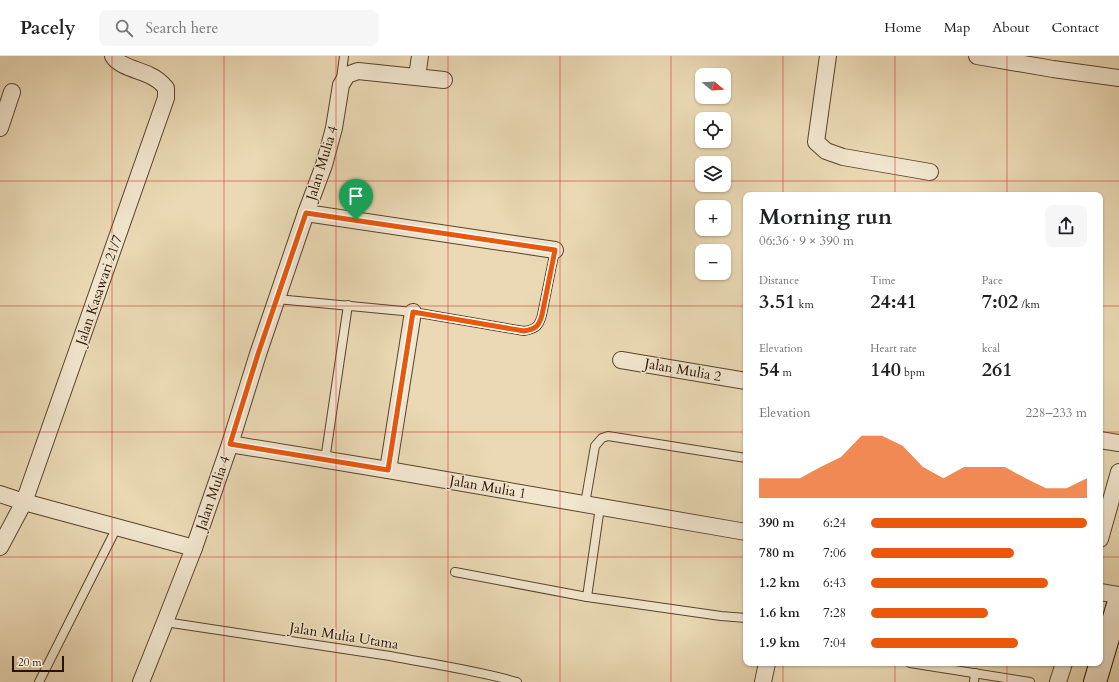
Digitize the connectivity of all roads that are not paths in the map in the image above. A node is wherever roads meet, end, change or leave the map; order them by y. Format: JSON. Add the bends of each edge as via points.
{"nodes":[{"id":1,"x":113,"y":56,"type":"edge"},
{"id":2,"x":344,"y":56,"type":"edge"},
{"id":3,"x":420,"y":56,"type":"edge"},
{"id":4,"x":828,"y":56,"type":"edge"},
{"id":5,"x":977,"y":56,"type":"edge"},
{"id":6,"x":417,"y":77,"type":"junction"},
{"id":7,"x":1119,"y":78,"type":"edge"},
{"id":8,"x":444,"y":80,"type":"dead end"},
{"id":9,"x":341,"y":85,"type":"junction"},
{"id":10,"x":12,"y":92,"type":"dead end"},
{"id":11,"x":0,"y":128,"type":"edge"},
{"id":12,"x":930,"y":172,"type":"dead end"},
{"id":13,"x":306,"y":213,"type":"junction"},
{"id":14,"x":555,"y":250,"type":"joint"},
{"id":15,"x":277,"y":298,"type":"junction"},
{"id":16,"x":348,"y":305,"type":"junction"},
{"id":17,"x":413,"y":312,"type":"junction"},
{"id":18,"x":621,"y":360,"type":"dead end"},
{"id":19,"x":743,"y":380,"type":"edge"},
{"id":20,"x":1103,"y":440,"type":"edge"},
{"id":21,"x":1119,"y":443,"type":"edge"},
{"id":22,"x":230,"y":444,"type":"junction"},
{"id":23,"x":743,"y":458,"type":"edge"},
{"id":24,"x":325,"y":460,"type":"junction"},
{"id":25,"x":388,"y":470,"type":"junction"},
{"id":26,"x":1119,"y":472,"type":"edge"},
{"id":27,"x":0,"y":494,"type":"edge"},
{"id":28,"x":24,"y":502,"type":"junction"},
{"id":29,"x":592,"y":506,"type":"junction"},
{"id":30,"x":117,"y":528,"type":"junction"},
{"id":31,"x":1103,"y":528,"type":"edge"},
{"id":32,"x":743,"y":531,"type":"edge"},
{"id":33,"x":0,"y":548,"type":"edge"},
{"id":34,"x":194,"y":548,"type":"junction"},
{"id":35,"x":455,"y":572,"type":"dead end"},
{"id":36,"x":1103,"y":593,"type":"edge"},
{"id":37,"x":1119,"y":596,"type":"edge"},
{"id":38,"x":587,"y":597,"type":"junction"},
{"id":39,"x":1119,"y":601,"type":"edge"},
{"id":40,"x":743,"y":618,"type":"edge"},
{"id":41,"x":165,"y":622,"type":"junction"},
{"id":42,"x":1103,"y":655,"type":"edge"},
{"id":43,"x":766,"y":666,"type":"edge"},
{"id":44,"x":923,"y":666,"type":"edge"},
{"id":45,"x":1063,"y":666,"type":"edge"},
{"id":46,"x":1100,"y":666,"type":"edge"},
{"id":47,"x":975,"y":678,"type":"edge"},
{"id":48,"x":39,"y":682,"type":"edge"},
{"id":49,"x":141,"y":682,"type":"edge"},
{"id":50,"x":517,"y":682,"type":"edge"},
{"id":51,"x":763,"y":682,"type":"edge"},
{"id":52,"x":1030,"y":682,"type":"edge"},
{"id":53,"x":1058,"y":682,"type":"edge"},
{"id":54,"x":1095,"y":682,"type":"edge"}],
"edges":[{"from":1,"to":28,"type":"street","name":"Jalan Kasawari 21/7","via":[[121,64],[161,82],[166,88],[166,98]]},
{"from":2,"to":9,"type":"lane"},
{"from":3,"to":6,"type":"street"},
{"from":4,"to":12,"type":"street","via":[[816,142],[826,151],[843,157]]},
{"from":5,"to":7,"type":"street"},
{"from":6,"to":8,"type":"street"},
{"from":6,"to":9,"type":"street","via":[[358,71],[347,75]]},
{"from":9,"to":13,"type":"street","name":"Jalan Mulia 4","via":[[324,165]]},
{"from":10,"to":11,"type":"street"},
{"from":13,"to":14,"type":"street"},
{"from":13,"to":15,"type":"street","name":"Jalan Mulia 4"},
{"from":14,"to":17,"type":"lane","via":[[542,315],[539,324],[533,329],[524,331]]},
{"from":15,"to":16,"type":"lane"},
{"from":15,"to":22,"type":"street","name":"Jalan Mulia 4"},
{"from":16,"to":17,"type":"lane"},
{"from":16,"to":24,"type":"lane"},
{"from":17,"to":25,"type":"street"},
{"from":18,"to":19,"type":"street","name":"Jalan Mulia 2"},
{"from":20,"to":21,"type":"street"},
{"from":22,"to":24,"type":"street","name":"Jalan Mulia 1"},
{"from":22,"to":34,"type":"street","name":"Jalan Mulia 4"},
{"from":23,"to":29,"type":"lane","via":[[608,436],[602,438],[595,446]]},
{"from":24,"to":25,"type":"street","name":"Jalan Mulia 1"},
{"from":25,"to":29,"type":"street","name":"Jalan Mulia 1"},
{"from":26,"to":31,"type":"street"},
{"from":27,"to":28,"type":"street"},
{"from":28,"to":30,"type":"street"},
{"from":28,"to":33,"type":"street","name":"Jalan Kasawari 21/7"},
{"from":29,"to":32,"type":"street","name":"Jalan Mulia 1"},
{"from":29,"to":38,"type":"lane"},
{"from":30,"to":34,"type":"street"},
{"from":30,"to":48,"type":"lane"},
{"from":34,"to":41,"type":"street","name":"Jalan Mulia 4"},
{"from":35,"to":38,"type":"lane"},
{"from":36,"to":37,"type":"street"},
{"from":38,"to":40,"type":"lane"},
{"from":39,"to":42,"type":"street"},
{"from":41,"to":49,"type":"street","name":"Jalan Mulia 4"},
{"from":41,"to":50,"type":"lane","name":"Jalan Mulia Utama","via":[[436,664]]},
{"from":43,"to":51,"type":"street"},
{"from":44,"to":47,"type":"lane"},
{"from":45,"to":53,"type":"street"},
{"from":46,"to":54,"type":"street"},
{"from":47,"to":52,"type":"lane"}]}
